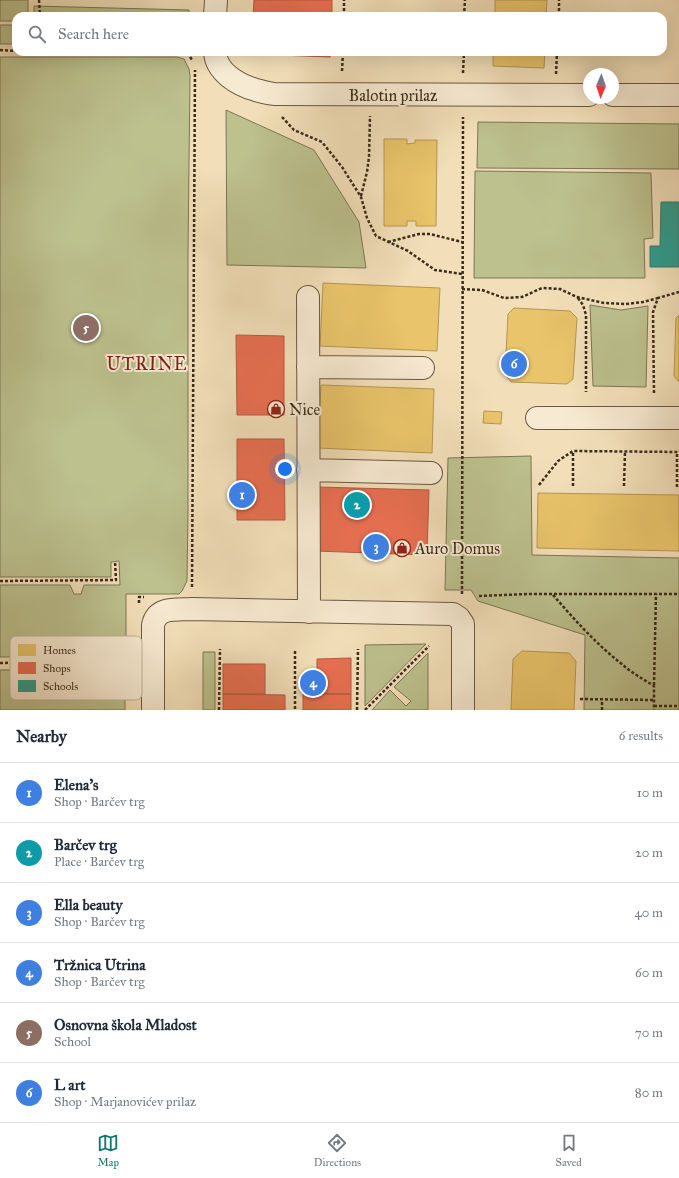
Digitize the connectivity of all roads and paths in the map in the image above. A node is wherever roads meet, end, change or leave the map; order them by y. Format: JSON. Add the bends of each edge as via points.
{"nodes":[{"id":1,"x":39,"y":0,"type":"edge"},
{"id":2,"x":216,"y":0,"type":"edge"},
{"id":3,"x":344,"y":0,"type":"edge"},
{"id":4,"x":465,"y":0,"type":"edge"},
{"id":5,"x":559,"y":0,"type":"edge"},
{"id":6,"x":40,"y":12,"type":"edge"},
{"id":7,"x":215,"y":12,"type":"edge"},
{"id":8,"x":344,"y":12,"type":"edge"},
{"id":9,"x":464,"y":12,"type":"edge"},
{"id":10,"x":559,"y":12,"type":"edge"},
{"id":11,"x":0,"y":50,"type":"edge"},
{"id":12,"x":12,"y":51,"type":"edge"},
{"id":13,"x":189,"y":56,"type":"edge"},
{"id":14,"x":216,"y":56,"type":"edge"},
{"id":15,"x":342,"y":56,"type":"edge"},
{"id":16,"x":464,"y":56,"type":"edge"},
{"id":17,"x":342,"y":73,"type":"dead end"},
{"id":18,"x":463,"y":75,"type":"dead end"},
{"id":19,"x":583,"y":95,"type":"edge"},
{"id":20,"x":619,"y":95,"type":"edge"},
{"id":21,"x":679,"y":95,"type":"edge"},
{"id":22,"x":277,"y":113,"type":"dead end"},
{"id":23,"x":370,"y":113,"type":"dead end"},
{"id":24,"x":463,"y":113,"type":"dead end"},
{"id":25,"x":361,"y":197,"type":"junction"},
{"id":26,"x":388,"y":242,"type":"junction"},
{"id":27,"x":462,"y":242,"type":"junction"},
{"id":28,"x":462,"y":274,"type":"junction"},
{"id":29,"x":462,"y":289,"type":"junction"},
{"id":30,"x":679,"y":292,"type":"edge"},
{"id":31,"x":308,"y":297,"type":"dead end"},
{"id":32,"x":577,"y":298,"type":"junction"},
{"id":33,"x":658,"y":298,"type":"junction"},
{"id":34,"x":308,"y":367,"type":"junction"},
{"id":35,"x":422,"y":368,"type":"dead end"},
{"id":36,"x":586,"y":392,"type":"dead end"},
{"id":37,"x":654,"y":393,"type":"dead end"},
{"id":38,"x":537,"y":418,"type":"dead end"},
{"id":39,"x":679,"y":418,"type":"edge"},
{"id":40,"x":573,"y":451,"type":"junction"},
{"id":41,"x":625,"y":452,"type":"junction"},
{"id":42,"x":678,"y":452,"type":"edge"},
{"id":43,"x":308,"y":470,"type":"junction"},
{"id":44,"x":431,"y":473,"type":"dead end"},
{"id":45,"x":539,"y":485,"type":"dead end"},
{"id":46,"x":573,"y":486,"type":"dead end"},
{"id":47,"x":624,"y":486,"type":"dead end"},
{"id":48,"x":676,"y":487,"type":"dead end"},
{"id":49,"x":115,"y":561,"type":"dead end"},
{"id":50,"x":0,"y":581,"type":"edge"},
{"id":51,"x":192,"y":588,"type":"dead end"},
{"id":52,"x":552,"y":594,"type":"junction"},
{"id":53,"x":656,"y":594,"type":"junction"},
{"id":54,"x":679,"y":594,"type":"edge"},
{"id":55,"x":462,"y":596,"type":"dead end"},
{"id":56,"x":479,"y":596,"type":"dead end"},
{"id":57,"x":309,"y":612,"type":"junction"},
{"id":58,"x":429,"y":646,"type":"dead end"},
{"id":59,"x":358,"y":649,"type":"dead end"},
{"id":60,"x":220,"y":650,"type":"dead end"},
{"id":61,"x":295,"y":651,"type":"dead end"},
{"id":62,"x":0,"y":663,"type":"edge"},
{"id":63,"x":10,"y":663,"type":"edge"},
{"id":64,"x":654,"y":686,"type":"junction"},
{"id":65,"x":580,"y":699,"type":"dead end"},
{"id":66,"x":602,"y":700,"type":"junction"},
{"id":67,"x":654,"y":700,"type":"junction"},
{"id":68,"x":679,"y":706,"type":"edge"},
{"id":69,"x":654,"y":708,"type":"edge"},
{"id":70,"x":154,"y":710,"type":"edge"},
{"id":71,"x":219,"y":710,"type":"edge"},
{"id":72,"x":295,"y":710,"type":"edge"},
{"id":73,"x":357,"y":710,"type":"edge"},
{"id":74,"x":365,"y":710,"type":"edge"},
{"id":75,"x":463,"y":710,"type":"edge"},
{"id":76,"x":602,"y":710,"type":"edge"}],
"edges":[{"from":1,"to":6,"type":"path"},
{"from":2,"to":7,"type":"street"},
{"from":3,"to":8,"type":"path"},
{"from":4,"to":9,"type":"path"},
{"from":5,"to":10,"type":"path"},
{"from":11,"to":12,"type":"path"},
{"from":13,"to":51,"type":"path","via":[[195,69]]},
{"from":14,"to":19,"type":"street","name":"Balotin prilaz","via":[[222,70],[234,81],[255,90],[274,94]]},
{"from":15,"to":17,"type":"path"},
{"from":16,"to":18,"type":"path"},
{"from":20,"to":21,"type":"street"},
{"from":22,"to":25,"type":"path","via":[[294,130],[322,142]]},
{"from":23,"to":25,"type":"path","via":[[369,157]]},
{"from":24,"to":27,"type":"path"},
{"from":25,"to":26,"type":"path","via":[[366,218],[376,236]]},
{"from":26,"to":27,"type":"path","via":[[419,234],[430,234]]},
{"from":26,"to":28,"type":"path","via":[[408,251],[435,270]]},
{"from":27,"to":28,"type":"path"},
{"from":28,"to":29,"type":"path"},
{"from":29,"to":32,"type":"path","via":[[482,290],[504,298],[522,297],[542,288],[560,289]]},
{"from":29,"to":55,"type":"path"},
{"from":30,"to":33,"type":"path"},
{"from":31,"to":34,"type":"street"},
{"from":32,"to":33,"type":"path","via":[[626,304]]},
{"from":32,"to":36,"type":"path","via":[[586,314]]},
{"from":33,"to":37,"type":"path","via":[[653,312]]},
{"from":34,"to":35,"type":"street"},
{"from":34,"to":43,"type":"street"},
{"from":38,"to":39,"type":"street"},
{"from":40,"to":41,"type":"path"},
{"from":40,"to":45,"type":"path","via":[[558,461]]},
{"from":40,"to":46,"type":"path"},
{"from":41,"to":42,"type":"path"},
{"from":41,"to":47,"type":"path"},
{"from":42,"to":48,"type":"path"},
{"from":43,"to":44,"type":"street"},
{"from":43,"to":57,"type":"street"},
{"from":49,"to":50,"type":"path","via":[[116,580]]},
{"from":52,"to":53,"type":"path"},
{"from":52,"to":56,"type":"path"},
{"from":52,"to":64,"type":"path","via":[[608,653]]},
{"from":53,"to":54,"type":"path"},
{"from":53,"to":64,"type":"path"},
{"from":57,"to":70,"type":"street","via":[[161,612],[156,616],[153,625]]},
{"from":57,"to":75,"type":"street","via":[[452,614],[459,618],[463,624]]},
{"from":58,"to":74,"type":"path"},
{"from":59,"to":73,"type":"path"},
{"from":60,"to":71,"type":"path"},
{"from":61,"to":72,"type":"path"},
{"from":62,"to":63,"type":"path"},
{"from":64,"to":67,"type":"path"},
{"from":65,"to":66,"type":"path"},
{"from":66,"to":67,"type":"path"},
{"from":66,"to":76,"type":"path"},
{"from":67,"to":69,"type":"path"},
{"from":68,"to":69,"type":"path"}]}
